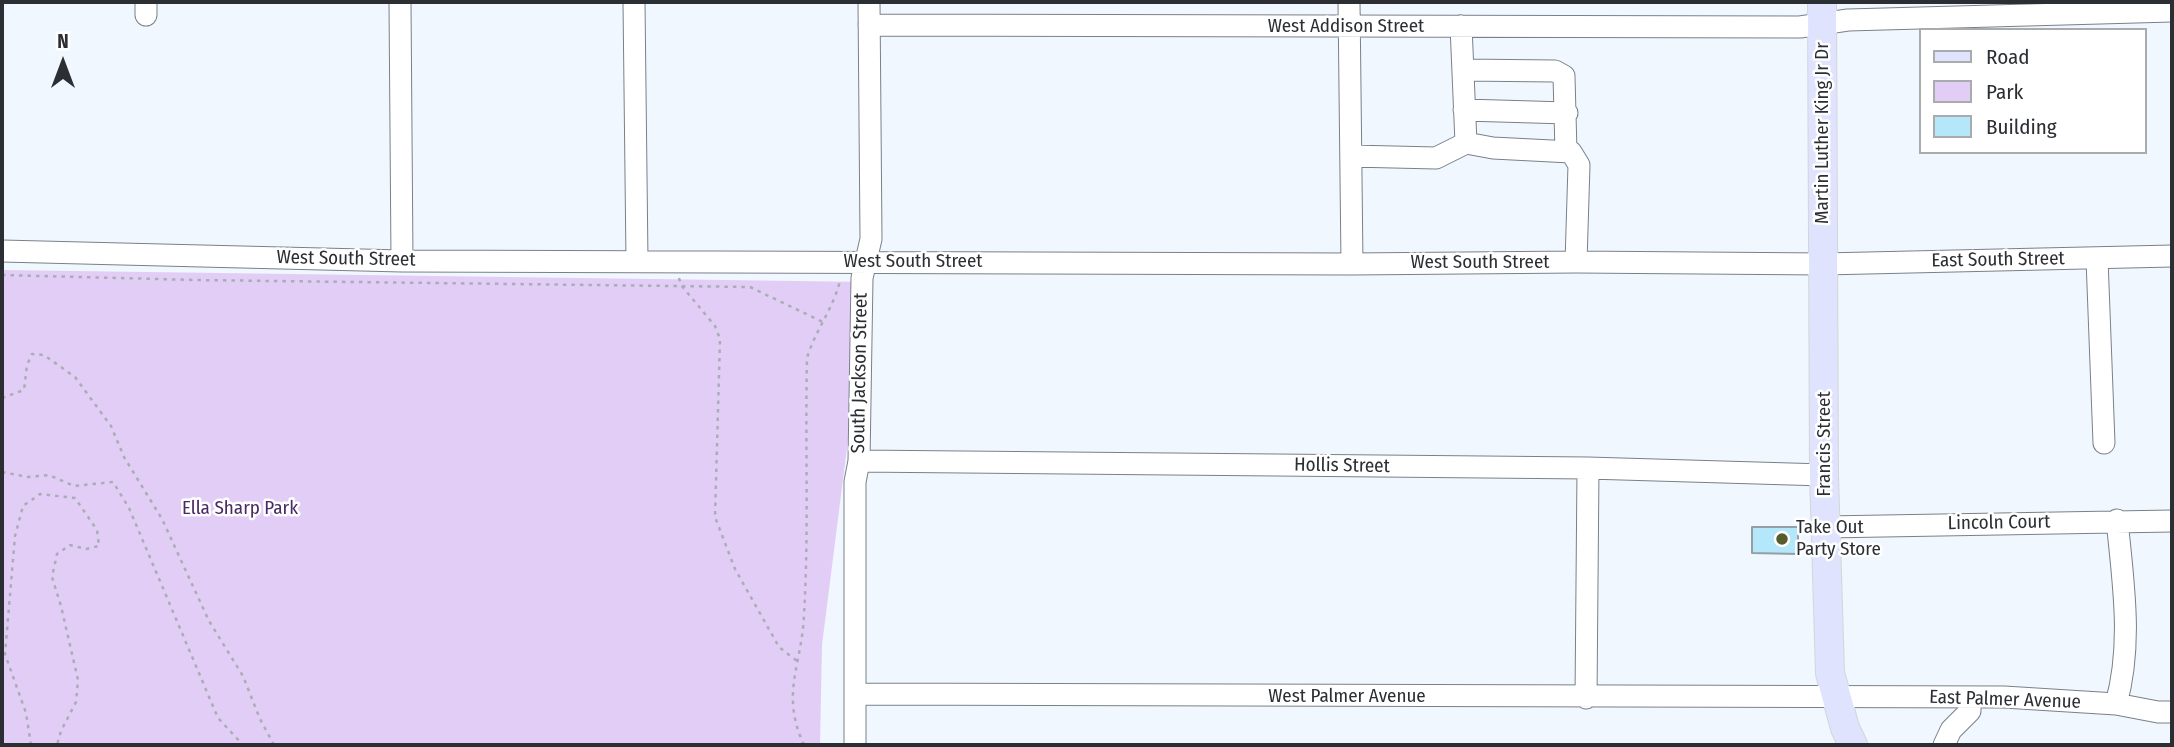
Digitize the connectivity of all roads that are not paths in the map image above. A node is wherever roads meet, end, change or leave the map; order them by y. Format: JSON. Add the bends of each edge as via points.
{"nodes":[{"id":1,"x":400,"y":2,"type":"edge"},
{"id":2,"x":634,"y":2,"type":"edge"},
{"id":3,"x":869,"y":2,"type":"edge"},
{"id":4,"x":1349,"y":2,"type":"edge"},
{"id":5,"x":1996,"y":10,"type":"edge"},
{"id":6,"x":2172,"y":11,"type":"edge"},
{"id":7,"x":1822,"y":13,"type":"edge"},
{"id":8,"x":869,"y":25,"type":"junction"},
{"id":9,"x":1461,"y":26,"type":"junction"},
{"id":10,"x":1349,"y":28,"type":"junction"},
{"id":11,"x":1463,"y":70,"type":"junction"},
{"id":12,"x":1464,"y":110,"type":"junction"},
{"id":13,"x":1567,"y":113,"type":"junction"},
{"id":14,"x":1466,"y":143,"type":"junction"},
{"id":15,"x":1566,"y":152,"type":"junction"},
{"id":16,"x":1350,"y":156,"type":"junction"},
{"id":17,"x":2,"y":251,"type":"edge"},
{"id":18,"x":2172,"y":256,"type":"edge"},
{"id":19,"x":2098,"y":258,"type":"junction"},
{"id":20,"x":402,"y":261,"type":"junction"},
{"id":21,"x":637,"y":261,"type":"junction"},
{"id":22,"x":866,"y":261,"type":"junction"},
{"id":23,"x":1576,"y":262,"type":"junction"},
{"id":24,"x":1352,"y":264,"type":"junction"},
{"id":25,"x":1824,"y":264,"type":"junction"},
{"id":26,"x":2104,"y":443,"type":"dead end"},
{"id":27,"x":859,"y":461,"type":"junction"},
{"id":28,"x":1588,"y":468,"type":"junction"},
{"id":29,"x":1824,"y":475,"type":"junction"},
{"id":30,"x":2117,"y":520,"type":"junction"},
{"id":31,"x":2172,"y":521,"type":"edge"},
{"id":32,"x":1826,"y":527,"type":"junction"},
{"id":33,"x":856,"y":694,"type":"junction"},
{"id":34,"x":1837,"y":697,"type":"junction"},
{"id":35,"x":1970,"y":697,"type":"junction"},
{"id":36,"x":1586,"y":698,"type":"junction"},
{"id":37,"x":2116,"y":704,"type":"junction"},
{"id":38,"x":2172,"y":712,"type":"edge"},
{"id":39,"x":856,"y":745,"type":"edge"},
{"id":40,"x":1853,"y":745,"type":"edge"},
{"id":41,"x":1944,"y":745,"type":"edge"}],
"edges":[{"from":1,"to":20,"type":"street"},
{"from":2,"to":21,"type":"street"},
{"from":3,"to":8,"type":"street","name":"South Jackson Street"},
{"from":4,"to":10,"type":"street"},
{"from":5,"to":6,"type":"street","name":"West Addison Street"},
{"from":5,"to":7,"type":"street","name":"West Addison Street","via":[[1849,20]]},
{"from":7,"to":9,"type":"street","name":"West Addison Street","via":[[1800,27]]},
{"from":7,"to":25,"type":"main road","name":"Martin Luther King Jr Dr"},
{"from":8,"to":10,"type":"street","name":"West Addison Street"},
{"from":8,"to":22,"type":"street","name":"South Jackson Street","via":[[871,239]]},
{"from":9,"to":10,"type":"street","name":"West Addison Street"},
{"from":9,"to":11,"type":"street"},
{"from":10,"to":16,"type":"street"},
{"from":11,"to":12,"type":"street"},
{"from":11,"to":13,"type":"street","via":[[1555,71],[1564,76]]},
{"from":12,"to":13,"type":"street"},
{"from":12,"to":14,"type":"street"},
{"from":13,"to":15,"type":"street"},
{"from":14,"to":15,"type":"street"},
{"from":14,"to":16,"type":"street","via":[[1436,158]]},
{"from":15,"to":23,"type":"street","via":[[1571,152],[1579,165]]},
{"from":16,"to":24,"type":"street"},
{"from":17,"to":20,"type":"street","name":"West South Street"},
{"from":18,"to":19,"type":"street","name":"East South Street"},
{"from":19,"to":25,"type":"street","name":"East South Street"},
{"from":19,"to":26,"type":"street"},
{"from":20,"to":21,"type":"street","name":"West South Street"},
{"from":21,"to":22,"type":"street","name":"West South Street"},
{"from":22,"to":24,"type":"street","name":"West South Street"},
{"from":22,"to":27,"type":"street","name":"South Jackson Street"},
{"from":23,"to":24,"type":"street","name":"West South Street"},
{"from":23,"to":25,"type":"street","name":"West South Street"},
{"from":25,"to":29,"type":"main road","name":"Francis Street"},
{"from":27,"to":28,"type":"street","name":"Hollis Street"},
{"from":27,"to":33,"type":"street","name":"South Jackson Street","via":[[855,482]]},
{"from":28,"to":29,"type":"street","name":"Hollis Street"},
{"from":28,"to":36,"type":"street"},
{"from":29,"to":32,"type":"main road","name":"Francis Street"},
{"from":30,"to":31,"type":"street","name":"Lincoln Court"},
{"from":30,"to":32,"type":"street","name":"Lincoln Court"},
{"from":30,"to":37,"type":"street","via":[[2127,636]]},
{"from":32,"to":34,"type":"main road","name":"Francis Street","via":[[1830,673]]},
{"from":33,"to":36,"type":"street","name":"West Palmer Avenue"},
{"from":33,"to":39,"type":"street","name":"South Jackson Street"},
{"from":34,"to":35,"type":"street","name":"East Palmer Avenue"},
{"from":34,"to":36,"type":"street","name":"West Palmer Avenue"},
{"from":34,"to":40,"type":"main road","name":"Francis Street"},
{"from":35,"to":37,"type":"street","name":"East Palmer Avenue"},
{"from":35,"to":41,"type":"street","via":[[1970,711],[1951,730]]},
{"from":37,"to":38,"type":"street","name":"East Palmer Avenue"}]}
